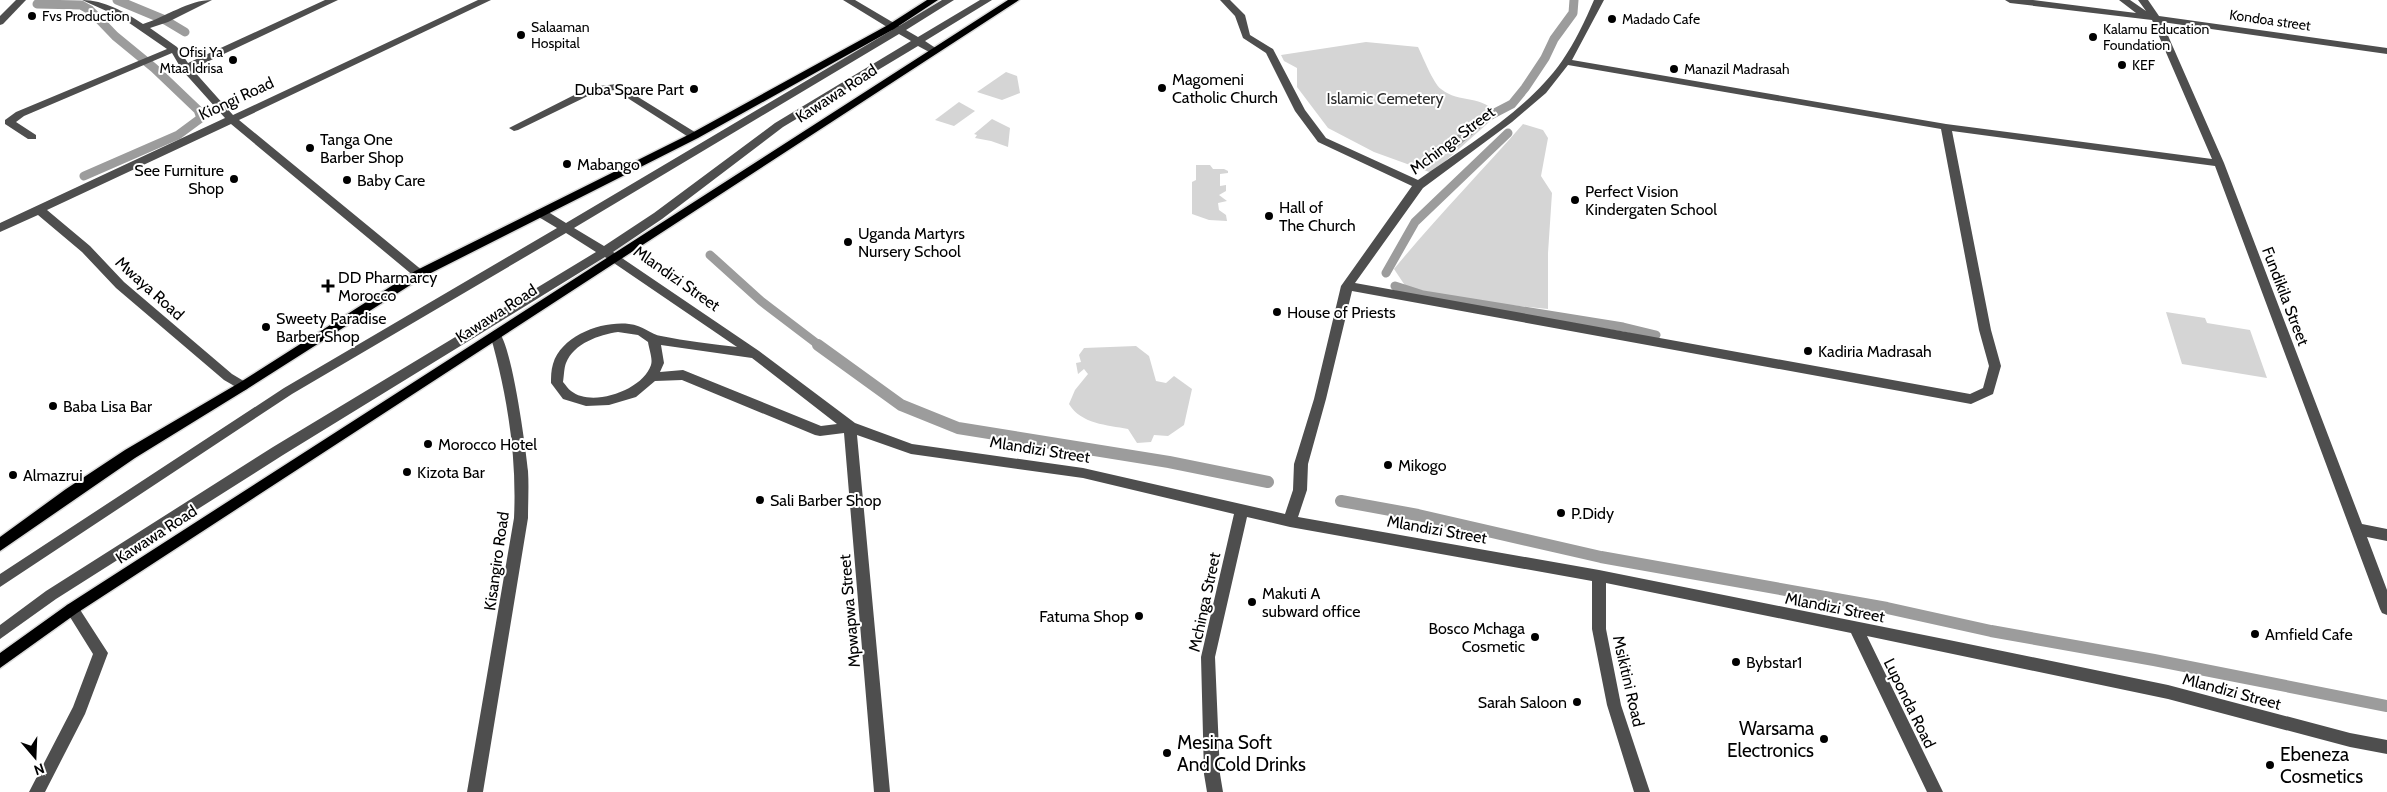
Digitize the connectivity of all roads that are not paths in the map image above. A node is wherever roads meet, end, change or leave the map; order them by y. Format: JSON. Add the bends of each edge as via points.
{"nodes":[{"id":1,"x":22,"y":0,"type":"edge"},
{"id":2,"x":87,"y":0,"type":"edge"},
{"id":3,"x":207,"y":0,"type":"edge"},
{"id":4,"x":333,"y":0,"type":"edge"},
{"id":5,"x":486,"y":0,"type":"edge"},
{"id":6,"x":848,"y":0,"type":"edge"},
{"id":7,"x":933,"y":0,"type":"edge"},
{"id":8,"x":949,"y":0,"type":"edge"},
{"id":9,"x":987,"y":0,"type":"edge"},
{"id":10,"x":1014,"y":0,"type":"edge"},
{"id":11,"x":1225,"y":0,"type":"edge"},
{"id":12,"x":1599,"y":0,"type":"edge"},
{"id":13,"x":2010,"y":0,"type":"edge"},
{"id":14,"x":2124,"y":0,"type":"edge"},
{"id":15,"x":2143,"y":0,"type":"edge"},
{"id":16,"x":2152,"y":18,"type":"junction"},
{"id":17,"x":0,"y":22,"type":"edge"},
{"id":18,"x":141,"y":28,"type":"junction"},
{"id":19,"x":895,"y":29,"type":"junction"},
{"id":20,"x":918,"y":42,"type":"junction"},
{"id":21,"x":174,"y":49,"type":"junction"},
{"id":22,"x":934,"y":51,"type":"junction"},
{"id":23,"x":2387,"y":51,"type":"edge"},
{"id":24,"x":1566,"y":62,"type":"junction"},
{"id":25,"x":186,"y":68,"type":"junction"},
{"id":26,"x":230,"y":118,"type":"junction"},
{"id":27,"x":1946,"y":127,"type":"junction"},
{"id":28,"x":514,"y":128,"type":"dead end"},
{"id":29,"x":694,"y":136,"type":"junction"},
{"id":30,"x":32,"y":137,"type":"dead end"},
{"id":31,"x":2219,"y":163,"type":"junction"},
{"id":32,"x":1419,"y":185,"type":"junction"},
{"id":33,"x":40,"y":210,"type":"junction"},
{"id":34,"x":541,"y":213,"type":"junction"},
{"id":35,"x":0,"y":228,"type":"edge"},
{"id":36,"x":567,"y":228,"type":"junction"},
{"id":37,"x":609,"y":254,"type":"junction"},
{"id":38,"x":419,"y":274,"type":"junction"},
{"id":39,"x":1346,"y":286,"type":"junction"},
{"id":40,"x":496,"y":334,"type":"junction"},
{"id":41,"x":654,"y":340,"type":"junction"},
{"id":42,"x":755,"y":354,"type":"junction"},
{"id":43,"x":650,"y":377,"type":"junction"},
{"id":44,"x":242,"y":386,"type":"junction"},
{"id":45,"x":850,"y":427,"type":"junction"},
{"id":46,"x":1242,"y":510,"type":"junction"},
{"id":47,"x":1290,"y":521,"type":"junction"},
{"id":48,"x":2357,"y":529,"type":"junction"},
{"id":49,"x":2387,"y":535,"type":"edge"},
{"id":50,"x":0,"y":545,"type":"edge"},
{"id":51,"x":1599,"y":576,"type":"junction"},
{"id":52,"x":0,"y":581,"type":"edge"},
{"id":53,"x":2387,"y":609,"type":"edge"},
{"id":54,"x":72,"y":610,"type":"junction"},
{"id":55,"x":1856,"y":629,"type":"junction"},
{"id":56,"x":0,"y":633,"type":"edge"},
{"id":57,"x":0,"y":661,"type":"edge"},
{"id":58,"x":2387,"y":747,"type":"edge"},
{"id":59,"x":38,"y":792,"type":"edge"},
{"id":60,"x":475,"y":792,"type":"edge"},
{"id":61,"x":882,"y":792,"type":"edge"},
{"id":62,"x":1215,"y":792,"type":"edge"},
{"id":63,"x":1642,"y":792,"type":"edge"},
{"id":64,"x":1935,"y":792,"type":"edge"}],
"edges":[{"from":1,"to":17,"type":"street"},
{"from":2,"to":18,"type":"street","via":[[125,16]]},
{"from":3,"to":18,"type":"street"},
{"from":4,"to":25,"type":"street"},
{"from":5,"to":26,"type":"street","name":"Kiongi Road"},
{"from":6,"to":19,"type":"street"},
{"from":7,"to":19,"type":"main road","name":"Kawawa Road"},
{"from":8,"to":19,"type":"street","name":"Kawawa Road"},
{"from":9,"to":20,"type":"street","name":"Kawawa Road"},
{"from":10,"to":22,"type":"main road","name":"Kawawa Road"},
{"from":11,"to":32,"type":"street","via":[[1240,15],[1246,36],[1270,51],[1300,111],[1322,140]]},
{"from":12,"to":24,"type":"street","name":"Mchinga Street"},
{"from":13,"to":16,"type":"street"},
{"from":14,"to":16,"type":"street"},
{"from":15,"to":16,"type":"street","name":"Fundikila Street"},
{"from":16,"to":23,"type":"street","name":"Kondoa street"},
{"from":16,"to":31,"type":"street","name":"Fundikila Street"},
{"from":18,"to":21,"type":"street"},
{"from":19,"to":20,"type":"street"},
{"from":19,"to":29,"type":"main road","name":"Kawawa Road"},
{"from":19,"to":36,"type":"street","name":"Kawawa Road"},
{"from":20,"to":22,"type":"street"},
{"from":20,"to":37,"type":"street","name":"Kawawa Road","via":[[779,125]]},
{"from":21,"to":25,"type":"street"},
{"from":21,"to":30,"type":"street","via":[[20,114],[9,122]]},
{"from":22,"to":37,"type":"main road","name":"Kawawa Road"},
{"from":24,"to":27,"type":"street"},
{"from":24,"to":32,"type":"street","name":"Mchinga Street","via":[[1542,92]]},
{"from":25,"to":26,"type":"street"},
{"from":26,"to":33,"type":"street","name":"Kiongi Road"},
{"from":26,"to":38,"type":"street"},
{"from":27,"to":31,"type":"street"},
{"from":27,"to":39,"type":"street","via":[[1985,330],[1995,366],[1989,392],[1971,399]]},
{"from":28,"to":29,"type":"street","via":[[594,89],[617,87]]},
{"from":29,"to":34,"type":"main road","name":"Kawawa Road"},
{"from":31,"to":48,"type":"street","name":"Fundikila Street"},
{"from":32,"to":39,"type":"street","name":"Mchinga Street"},
{"from":33,"to":35,"type":"street","name":"Kiongi Road"},
{"from":33,"to":44,"type":"street","name":"Mwaya Road","via":[[120,285]]},
{"from":34,"to":36,"type":"street","name":"Mlandizi Street"},
{"from":34,"to":38,"type":"main road","name":"Kawawa Road"},
{"from":36,"to":37,"type":"street","name":"Mlandizi Street"},
{"from":36,"to":52,"type":"street","name":"Kawawa Road","via":[[288,391]]},
{"from":37,"to":40,"type":"main road","name":"Kawawa Road"},
{"from":37,"to":42,"type":"street","name":"Mlandizi Street"},
{"from":37,"to":56,"type":"street","name":"Kawawa Road","via":[[253,467],[51,595]]},
{"from":38,"to":44,"type":"main road","name":"Kawawa Road"},
{"from":39,"to":47,"type":"street","name":"Mchinga Street","via":[[1301,464],[1300,490]]},
{"from":40,"to":54,"type":"main road","name":"Kawawa Road"},
{"from":40,"to":60,"type":"street","name":"Kisangiro Road","via":[[507,370],[514,419],[520,467],[521,517]]},
{"from":41,"to":42,"type":"street"},
{"from":41,"to":43,"type":"street","via":[[660,351],[658,364]]},
{"from":41,"to":43,"type":"street","via":[[642,332],[626,328],[607,329],[572,346],[560,360],[556,371],[556,382],[561,392],[572,399],[601,403],[638,389]]},
{"from":42,"to":45,"type":"street","name":"Mlandizi Street"},
{"from":43,"to":45,"type":"street","via":[[683,375],[820,431]]},
{"from":44,"to":50,"type":"main road","name":"Kawawa Road","via":[[93,478]]},
{"from":45,"to":46,"type":"street","name":"Mlandizi Street","via":[[911,450],[1083,473]]},
{"from":45,"to":61,"type":"street","name":"Mpwapwa Street"},
{"from":46,"to":47,"type":"street","name":"Mlandizi Street"},
{"from":46,"to":62,"type":"street","name":"Mchinga Street","via":[[1208,657]]},
{"from":47,"to":51,"type":"street","name":"Mlandizi Street"},
{"from":48,"to":49,"type":"street"},
{"from":48,"to":53,"type":"street","name":"Fundikila Street"},
{"from":51,"to":55,"type":"street","name":"Mlandizi Street"},
{"from":51,"to":63,"type":"street","name":"Msikitini Road","via":[[1599,629],[1614,705]]},
{"from":54,"to":57,"type":"main road","name":"Kawawa Road"},
{"from":54,"to":59,"type":"street","via":[[101,653],[80,709]]},
{"from":55,"to":58,"type":"street","name":"Mlandizi Street","via":[[2168,692]]},
{"from":55,"to":64,"type":"street","name":"Luponda Road"}]}
